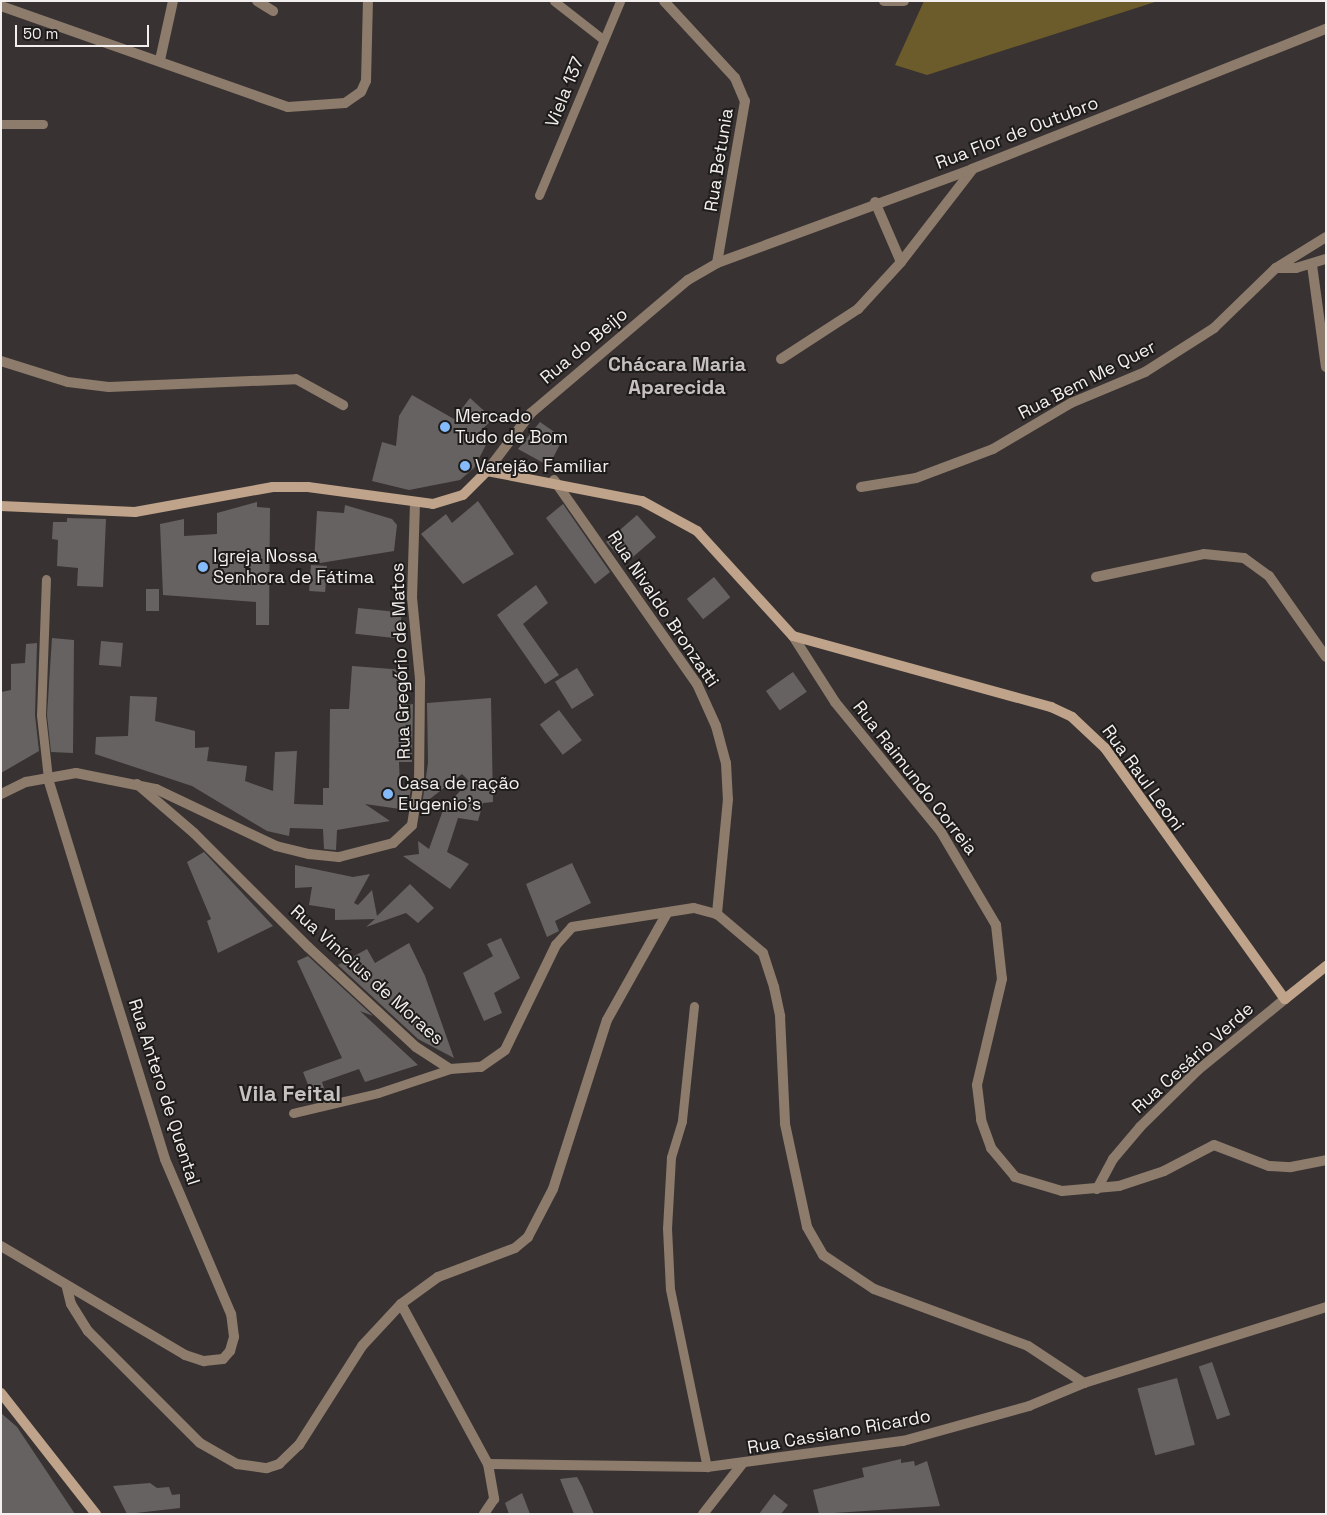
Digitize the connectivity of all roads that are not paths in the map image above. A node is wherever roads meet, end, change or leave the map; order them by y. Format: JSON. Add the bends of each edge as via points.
{"nodes":[{"id":1,"x":173,"y":1,"type":"edge"},
{"id":2,"x":257,"y":1,"type":"edge"},
{"id":3,"x":368,"y":1,"type":"edge"},
{"id":4,"x":554,"y":1,"type":"edge"},
{"id":5,"x":620,"y":1,"type":"edge"},
{"id":6,"x":664,"y":1,"type":"edge"},
{"id":7,"x":884,"y":1,"type":"edge"},
{"id":8,"x":904,"y":1,"type":"edge"},
{"id":9,"x":1,"y":6,"type":"edge"},
{"id":10,"x":273,"y":11,"type":"dead end"},
{"id":11,"x":1326,"y":29,"type":"edge"},
{"id":12,"x":604,"y":40,"type":"junction"},
{"id":13,"x":160,"y":60,"type":"junction"},
{"id":14,"x":1,"y":124,"type":"edge"},
{"id":15,"x":43,"y":124,"type":"dead end"},
{"id":16,"x":972,"y":169,"type":"junction"},
{"id":17,"x":539,"y":195,"type":"dead end"},
{"id":18,"x":875,"y":202,"type":"junction"},
{"id":19,"x":1326,"y":237,"type":"edge"},
{"id":20,"x":1326,"y":259,"type":"edge"},
{"id":21,"x":901,"y":262,"type":"junction"},
{"id":22,"x":718,"y":263,"type":"junction"},
{"id":23,"x":1312,"y":265,"type":"junction"},
{"id":24,"x":1276,"y":268,"type":"junction"},
{"id":25,"x":781,"y":360,"type":"dead end"},
{"id":26,"x":1,"y":362,"type":"edge"},
{"id":27,"x":1326,"y":367,"type":"edge"},
{"id":28,"x":343,"y":405,"type":"dead end"},
{"id":29,"x":487,"y":471,"type":"junction"},
{"id":30,"x":554,"y":480,"type":"junction"},
{"id":31,"x":860,"y":487,"type":"dead end"},
{"id":32,"x":415,"y":505,"type":"junction"},
{"id":33,"x":1,"y":506,"type":"edge"},
{"id":34,"x":1096,"y":577,"type":"dead end"},
{"id":35,"x":46,"y":579,"type":"dead end"},
{"id":36,"x":793,"y":636,"type":"junction"},
{"id":37,"x":1326,"y":657,"type":"edge"},
{"id":38,"x":48,"y":778,"type":"junction"},
{"id":39,"x":137,"y":784,"type":"junction"},
{"id":40,"x":1,"y":794,"type":"edge"},
{"id":41,"x":666,"y":913,"type":"junction"},
{"id":42,"x":717,"y":914,"type":"junction"},
{"id":43,"x":1326,"y":966,"type":"edge"},
{"id":44,"x":1285,"y":999,"type":"junction"},
{"id":45,"x":694,"y":1006,"type":"dead end"},
{"id":46,"x":450,"y":1069,"type":"junction"},
{"id":47,"x":293,"y":1113,"type":"dead end"},
{"id":48,"x":1326,"y":1160,"type":"edge"},
{"id":49,"x":1097,"y":1189,"type":"junction"},
{"id":50,"x":1,"y":1246,"type":"edge"},
{"id":51,"x":67,"y":1288,"type":"junction"},
{"id":52,"x":401,"y":1304,"type":"junction"},
{"id":53,"x":1326,"y":1308,"type":"edge"},
{"id":54,"x":1084,"y":1384,"type":"junction"},
{"id":55,"x":1,"y":1393,"type":"edge"},
{"id":56,"x":6,"y":1403,"type":"edge"},
{"id":57,"x":488,"y":1464,"type":"junction"},
{"id":58,"x":742,"y":1464,"type":"junction"},
{"id":59,"x":707,"y":1467,"type":"junction"},
{"id":60,"x":96,"y":1514,"type":"edge"},
{"id":61,"x":484,"y":1514,"type":"edge"},
{"id":62,"x":702,"y":1514,"type":"edge"}],
"edges":[{"from":1,"to":13,"type":"street"},
{"from":2,"to":10,"type":"street"},
{"from":3,"to":13,"type":"street","via":[[366,81],[361,92],[345,103],[288,107]]},
{"from":4,"to":12,"type":"lane"},
{"from":5,"to":12,"type":"lane","name":"Viela 137"},
{"from":6,"to":22,"type":"street","name":"Rua Betunia","via":[[735,78],[745,101]]},
{"from":7,"to":8,"type":"street"},
{"from":9,"to":13,"type":"street"},
{"from":11,"to":16,"type":"street","name":"Rua Flor de Outubro"},
{"from":12,"to":17,"type":"lane","name":"Viela 137"},
{"from":14,"to":15,"type":"lane"},
{"from":16,"to":18,"type":"street","name":"Rua Flor de Outubro"},
{"from":16,"to":21,"type":"street"},
{"from":18,"to":21,"type":"street"},
{"from":18,"to":22,"type":"street","name":"Rua Flor de Outubro"},
{"from":19,"to":24,"type":"street","name":"Rua Bem Me Quer"},
{"from":20,"to":23,"type":"street"},
{"from":21,"to":25,"type":"street","via":[[858,309]]},
{"from":22,"to":29,"type":"street","name":"Rua do Beijo","via":[[688,280],[531,413]]},
{"from":23,"to":24,"type":"street"},
{"from":23,"to":27,"type":"street"},
{"from":24,"to":31,"type":"street","name":"Rua Bem Me Quer","via":[[1214,328],[1145,372],[1071,403],[993,448],[916,478]]},
{"from":26,"to":28,"type":"street","via":[[68,382],[109,387],[290,378],[308,383]]},
{"from":29,"to":30,"type":"street","name":"Rua Raimundo Correia"},
{"from":29,"to":32,"type":"street","via":[[451,500]]},
{"from":30,"to":36,"type":"street","name":"Rua Raimundo Correia","via":[[613,492],[674,515],[720,554]]},
{"from":30,"to":42,"type":"street","name":"Rua Nivaldo Bronzatti","via":[[691,676],[716,726],[726,763],[728,799]]},
{"from":32,"to":33,"type":"street","via":[[308,487],[273,487],[135,512]]},
{"from":32,"to":39,"type":"street","name":"Rua Gregório de Matos","via":[[412,598],[422,739],[416,811],[404,835],[371,851],[339,857],[309,854],[276,846],[184,800]]},
{"from":34,"to":37,"type":"street","via":[[1204,554],[1244,558],[1269,576]]},
{"from":35,"to":38,"type":"lane","via":[[41,715]]},
{"from":36,"to":44,"type":"street","name":"Rua Raul Leoni","via":[[1051,707],[1072,717],[1105,748]]},
{"from":36,"to":49,"type":"street","name":"Rua Raimundo Correia","via":[[835,702],[941,832],[996,925],[1002,979],[978,1084],[980,1120],[991,1148],[1015,1177],[1035,1186],[1062,1191]]},
{"from":38,"to":39,"type":"street","name":"Rua Gregório de Matos","via":[[76,773]]},
{"from":38,"to":40,"type":"street","name":"Rua Gregório de Matos"},
{"from":38,"to":51,"type":"street","name":"Rua Antero de Quental","via":[[165,1159],[231,1314],[234,1337],[230,1351],[223,1359],[204,1361],[185,1355]]},
{"from":39,"to":46,"type":"street","name":"Rua Vinícius de Moraes","via":[[194,833],[308,947],[410,1041]]},
{"from":41,"to":42,"type":"street","name":"Rua Vinícius de Moraes","via":[[694,908]]},
{"from":41,"to":46,"type":"street","name":"Rua Vinícius de Moraes","via":[[593,921],[566,931],[504,1050],[481,1066]]},
{"from":41,"to":52,"type":"street","via":[[607,1020],[554,1189],[528,1237],[515,1248],[438,1277]]},
{"from":42,"to":54,"type":"street","name":"Rua Vinícius de Moraes","via":[[763,953],[774,987],[780,1016],[785,1124],[807,1226],[823,1255],[874,1289],[1028,1346]]},
{"from":43,"to":44,"type":"street","name":"Rua Cesário Verde"},
{"from":44,"to":49,"type":"street","name":"Rua Cesário Verde","via":[[1198,1070],[1140,1127],[1113,1159]]},
{"from":45,"to":59,"type":"lane","via":[[682,1121],[671,1157],[667,1228],[670,1289]]},
{"from":46,"to":47,"type":"lane","via":[[378,1093]]},
{"from":48,"to":49,"type":"street","name":"Rua Raimundo Correia","via":[[1291,1167],[1269,1166],[1214,1145],[1140,1181]]},
{"from":50,"to":51,"type":"street","name":"Rua Antero de Quental"},
{"from":51,"to":52,"type":"street","via":[[70,1304],[88,1330],[169,1416],[216,1454],[251,1468],[267,1468],[288,1458],[362,1346]]},
{"from":52,"to":57,"type":"street"},
{"from":53,"to":54,"type":"street","name":"Rua Cassiano Ricardo"},
{"from":54,"to":58,"type":"street","name":"Rua Cassiano Ricardo","via":[[1029,1406],[903,1440]]},
{"from":55,"to":56,"type":"street"},
{"from":56,"to":60,"type":"street"},
{"from":57,"to":59,"type":"street","name":"Rua Cassiano Ricardo"},
{"from":57,"to":61,"type":"street","via":[[494,1499]]},
{"from":58,"to":59,"type":"street","name":"Rua Cassiano Ricardo"},
{"from":58,"to":62,"type":"street"}]}
